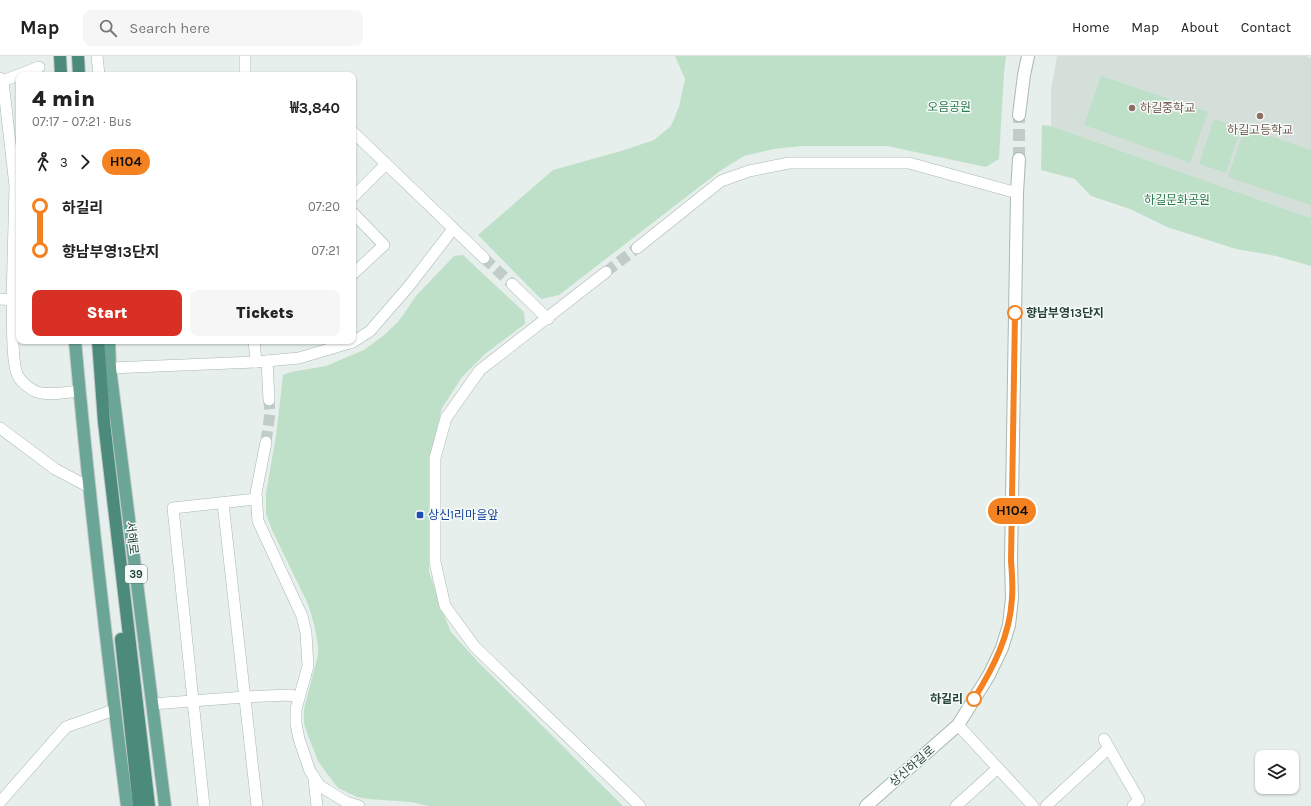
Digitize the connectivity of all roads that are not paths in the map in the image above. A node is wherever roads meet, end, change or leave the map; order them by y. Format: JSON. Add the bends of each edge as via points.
{"nodes":[{"id":1,"x":60,"y":56,"type":"edge"},
{"id":2,"x":78,"y":56,"type":"edge"},
{"id":3,"x":97,"y":56,"type":"edge"},
{"id":4,"x":244,"y":56,"type":"edge"},
{"id":5,"x":1028,"y":56,"type":"edge"},
{"id":6,"x":39,"y":67,"type":"dead end"},
{"id":7,"x":24,"y":72,"type":"edge"},
{"id":8,"x":61,"y":72,"type":"edge"},
{"id":9,"x":79,"y":72,"type":"edge"},
{"id":10,"x":99,"y":72,"type":"edge"},
{"id":11,"x":245,"y":72,"type":"edge"},
{"id":12,"x":16,"y":75,"type":"edge"},
{"id":13,"x":1,"y":80,"type":"edge"},
{"id":14,"x":1019,"y":116,"type":"tunnel mouth"},
{"id":15,"x":356,"y":135,"type":"edge"},
{"id":16,"x":1019,"y":159,"type":"tunnel mouth"},
{"id":17,"x":386,"y":164,"type":"junction"},
{"id":18,"x":1017,"y":193,"type":"junction"},
{"id":19,"x":356,"y":194,"type":"edge"},
{"id":20,"x":356,"y":216,"type":"edge"},
{"id":21,"x":452,"y":228,"type":"junction"},
{"id":22,"x":636,"y":248,"type":"tunnel mouth"},
{"id":23,"x":484,"y":258,"type":"tunnel mouth"},
{"id":24,"x":356,"y":271,"type":"edge"},
{"id":25,"x":606,"y":272,"type":"tunnel mouth"},
{"id":26,"x":512,"y":284,"type":"tunnel mouth"},
{"id":27,"x":0,"y":299,"type":"edge"},
{"id":28,"x":12,"y":300,"type":"junction"},
{"id":29,"x":548,"y":319,"type":"junction"},
{"id":30,"x":356,"y":340,"type":"edge"},
{"id":31,"x":75,"y":344,"type":"edge"},
{"id":32,"x":90,"y":344,"type":"edge"},
{"id":33,"x":98,"y":344,"type":"edge"},
{"id":34,"x":109,"y":344,"type":"edge"},
{"id":35,"x":255,"y":344,"type":"edge"},
{"id":36,"x":346,"y":344,"type":"edge"},
{"id":37,"x":261,"y":361,"type":"junction"},
{"id":38,"x":110,"y":368,"type":"junction"},
{"id":39,"x":80,"y":390,"type":"junction"},
{"id":40,"x":269,"y":400,"type":"tunnel mouth"},
{"id":41,"x":0,"y":428,"type":"edge"},
{"id":42,"x":266,"y":442,"type":"tunnel mouth"},
{"id":43,"x":89,"y":487,"type":"junction"},
{"id":44,"x":256,"y":499,"type":"junction"},
{"id":45,"x":223,"y":503,"type":"junction"},
{"id":46,"x":245,"y":697,"type":"junction"},
{"id":47,"x":299,"y":697,"type":"junction"},
{"id":48,"x":193,"y":700,"type":"junction"},
{"id":49,"x":152,"y":704,"type":"junction"},
{"id":50,"x":114,"y":710,"type":"junction"},
{"id":51,"x":958,"y":725,"type":"junction"},
{"id":52,"x":998,"y":768,"type":"junction"},
{"id":53,"x":314,"y":776,"type":"junction"},
{"id":54,"x":0,"y":802,"type":"edge"},
{"id":55,"x":1139,"y":804,"type":"edge"},
{"id":56,"x":127,"y":806,"type":"edge"},
{"id":57,"x":139,"y":806,"type":"edge"},
{"id":58,"x":149,"y":806,"type":"edge"},
{"id":59,"x":165,"y":806,"type":"edge"},
{"id":60,"x":204,"y":806,"type":"edge"},
{"id":61,"x":257,"y":806,"type":"edge"},
{"id":62,"x":317,"y":806,"type":"edge"},
{"id":63,"x":359,"y":806,"type":"edge"},
{"id":64,"x":640,"y":806,"type":"edge"},
{"id":65,"x":866,"y":806,"type":"edge"},
{"id":66,"x":956,"y":806,"type":"edge"},
{"id":67,"x":1033,"y":806,"type":"edge"},
{"id":68,"x":1046,"y":806,"type":"edge"}],
"edges":[{"from":1,"to":8,"type":"highway"},
{"from":2,"to":9,"type":"highway"},
{"from":3,"to":10,"type":"street"},
{"from":4,"to":11,"type":"street"},
{"from":5,"to":14,"type":"street"},
{"from":6,"to":7,"type":"street"},
{"from":12,"to":13,"type":"street"},
{"from":13,"to":28,"type":"street","via":[[14,186]]},
{"from":15,"to":17,"type":"street"},
{"from":16,"to":18,"type":"street","name":"상신하길로"},
{"from":17,"to":19,"type":"street"},
{"from":17,"to":21,"type":"street"},
{"from":18,"to":22,"type":"street","via":[[909,162],[789,163],[749,171],[721,181]]},
{"from":18,"to":51,"type":"street","name":"상신하길로","via":[[1012,598],[1009,625],[1002,648],[989,675]]},
{"from":20,"to":24,"type":"street","via":[[384,245]]},
{"from":21,"to":23,"type":"street"},
{"from":21,"to":30,"type":"street","via":[[409,286],[370,331]]},
{"from":25,"to":29,"type":"street"},
{"from":26,"to":29,"type":"street"},
{"from":27,"to":28,"type":"street"},
{"from":28,"to":39,"type":"street","via":[[15,366],[24,384],[36,392],[48,394]]},
{"from":29,"to":64,"type":"street","via":[[480,370],[446,418],[435,458],[435,562],[445,606],[475,647]]},
{"from":31,"to":39,"type":"main road"},
{"from":32,"to":57,"type":"highway","name":"서해로","number":"39"},
{"from":33,"to":58,"type":"highway","name":"서해로","number":"39","via":[[104,422]]},
{"from":34,"to":38,"type":"main road","name":"서해로","number":"39"},
{"from":35,"to":37,"type":"street"},
{"from":36,"to":37,"type":"street","via":[[299,358]]},
{"from":37,"to":38,"type":"street"},
{"from":37,"to":40,"type":"street"},
{"from":38,"to":49,"type":"main road","name":"서해로","number":"39"},
{"from":39,"to":43,"type":"main road"},
{"from":41,"to":43,"type":"street","via":[[54,469]]},
{"from":42,"to":44,"type":"street"},
{"from":43,"to":50,"type":"main road"},
{"from":44,"to":45,"type":"street"},
{"from":44,"to":47,"type":"street","via":[[258,521],[302,616],[306,633],[308,666]]},
{"from":45,"to":46,"type":"street"},
{"from":45,"to":48,"type":"street","via":[[173,508]]},
{"from":46,"to":47,"type":"street"},
{"from":46,"to":48,"type":"street"},
{"from":46,"to":61,"type":"street"},
{"from":47,"to":53,"type":"street","via":[[296,724],[304,756]]},
{"from":48,"to":49,"type":"street"},
{"from":48,"to":60,"type":"street"},
{"from":49,"to":59,"type":"main road","name":"서해로","number":"39"},
{"from":50,"to":54,"type":"street","via":[[66,727]]},
{"from":50,"to":56,"type":"main road"},
{"from":51,"to":52,"type":"street"},
{"from":51,"to":65,"type":"street","name":"상신하길로"},
{"from":52,"to":66,"type":"street"},
{"from":52,"to":67,"type":"street"},
{"from":53,"to":62,"type":"street"},
{"from":53,"to":63,"type":"street","via":[[320,786],[332,795]]},
{"from":55,"to":68,"type":"street","via":[[1107,744]]}]}
